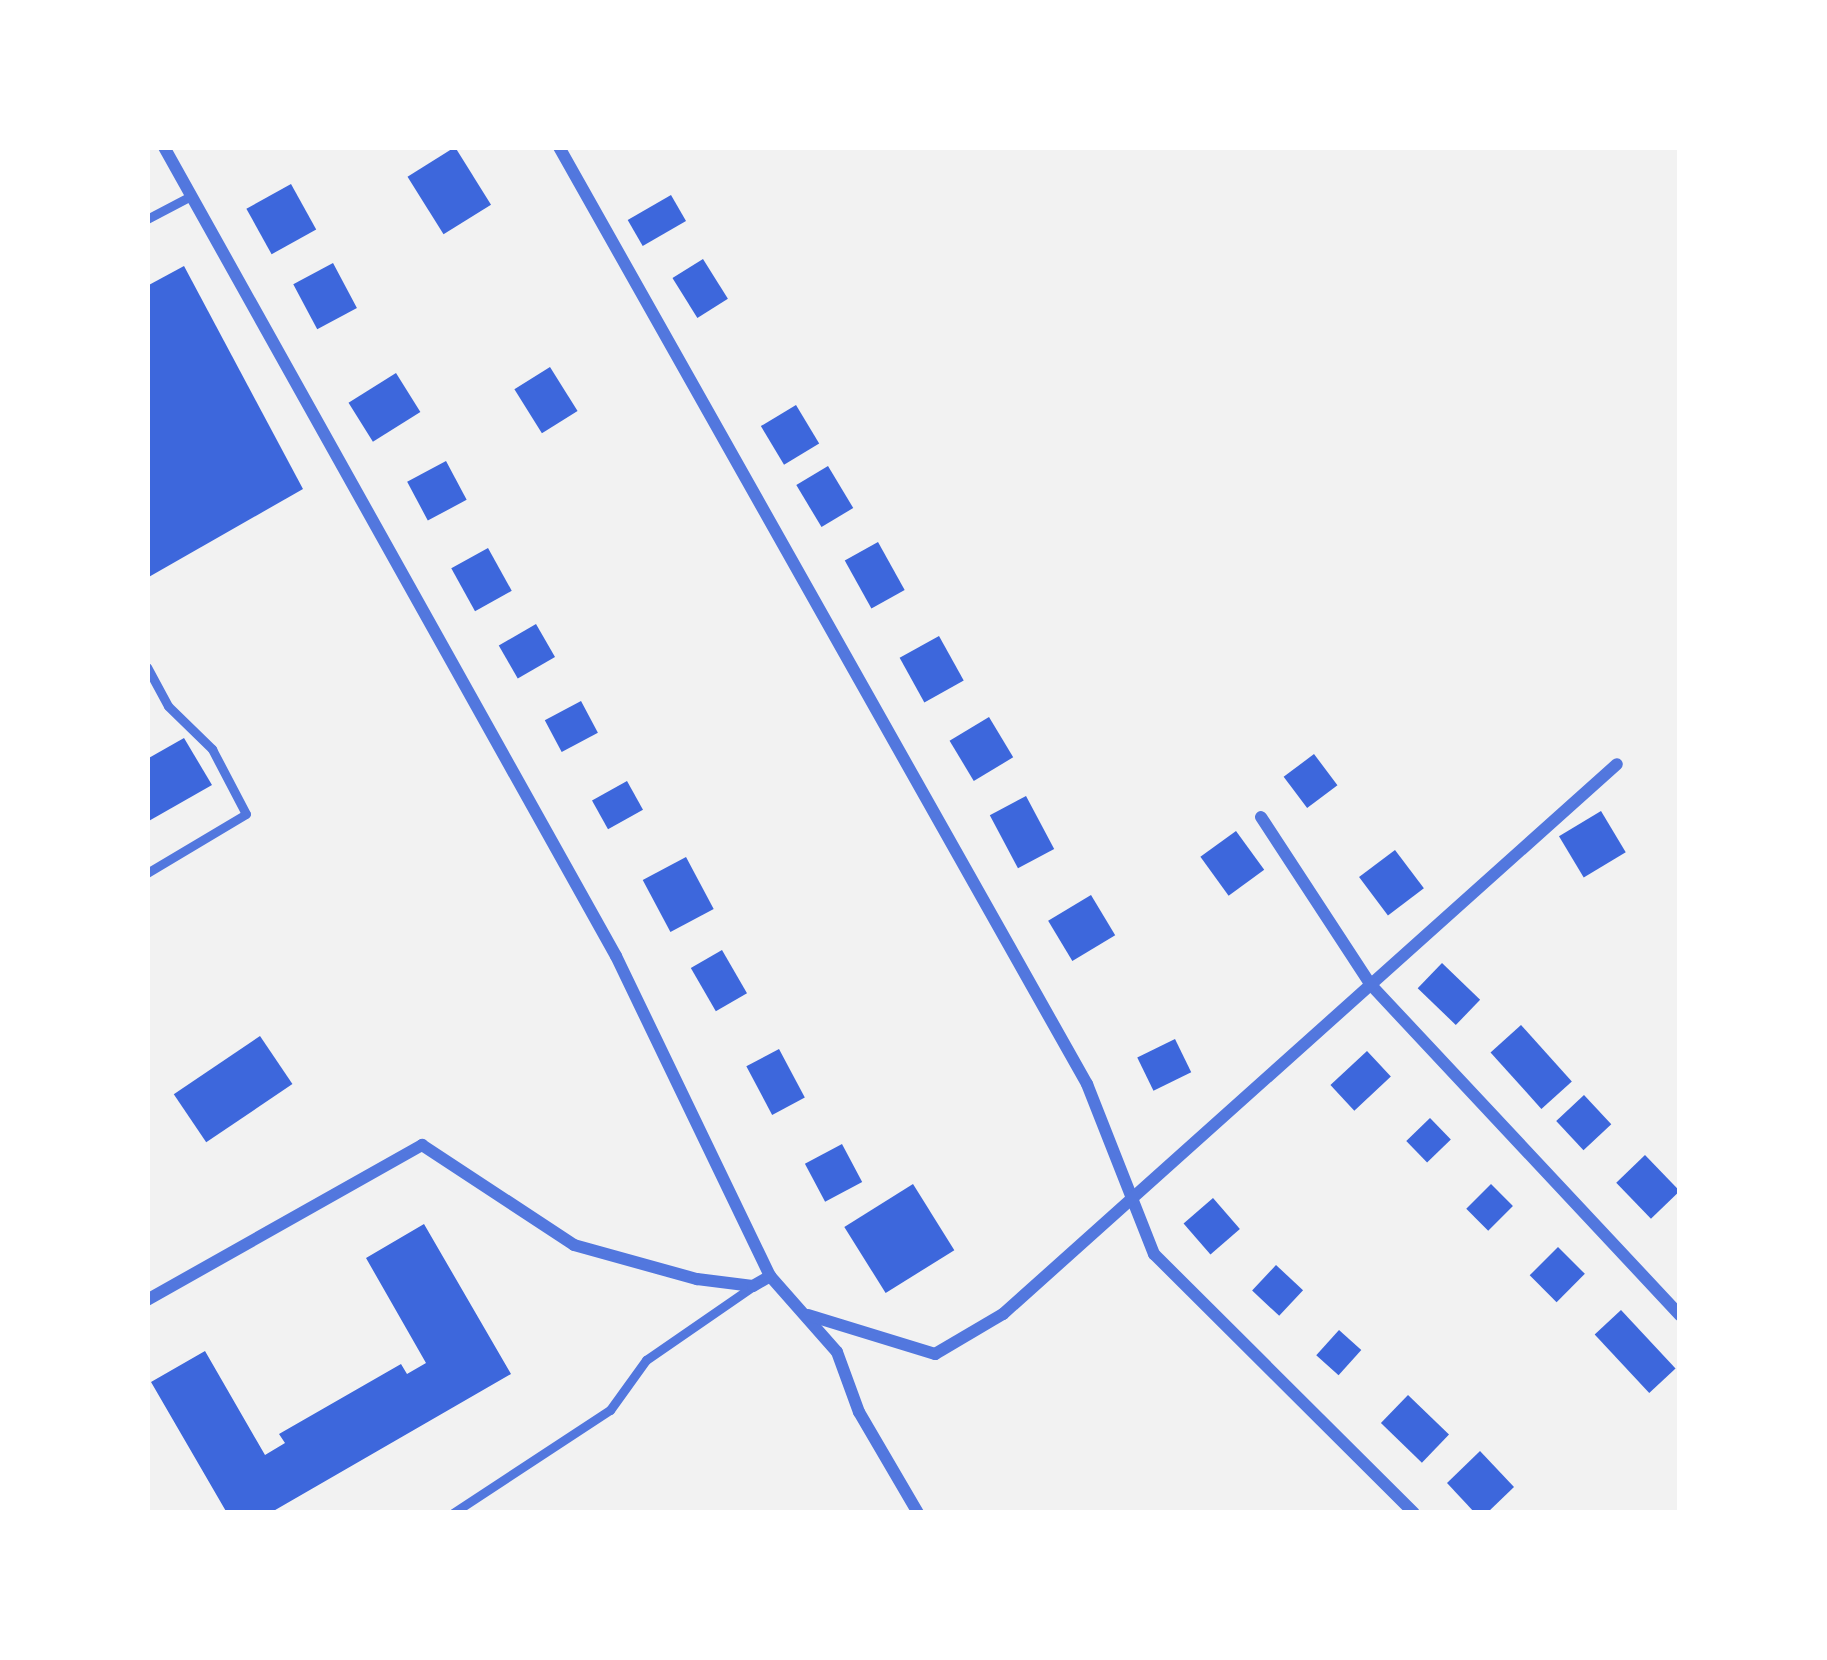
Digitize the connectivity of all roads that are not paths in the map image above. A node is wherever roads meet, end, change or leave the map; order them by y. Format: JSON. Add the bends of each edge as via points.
{"nodes":[{"id":1,"x":164,"y":147,"type":"edge"},
{"id":2,"x":559,"y":147,"type":"edge"},
{"id":3,"x":190,"y":196,"type":"junction"},
{"id":4,"x":147,"y":219,"type":"edge"},
{"id":5,"x":147,"y":668,"type":"edge"},
{"id":6,"x":1617,"y":764,"type":"dead end"},
{"id":7,"x":1261,"y":817,"type":"dead end"},
{"id":8,"x":147,"y":873,"type":"edge"},
{"id":9,"x":1371,"y":986,"type":"junction"},
{"id":10,"x":1126,"y":1199,"type":"junction"},
{"id":11,"x":770,"y":1276,"type":"junction"},
{"id":12,"x":753,"y":1286,"type":"junction"},
{"id":13,"x":147,"y":1300,"type":"edge"},
{"id":14,"x":807,"y":1314,"type":"junction"},
{"id":15,"x":1680,"y":1315,"type":"edge"},
{"id":16,"x":453,"y":1513,"type":"edge"},
{"id":17,"x":918,"y":1513,"type":"edge"},
{"id":18,"x":1414,"y":1513,"type":"edge"}],
"edges":[{"from":1,"to":3,"type":"street"},
{"from":2,"to":10,"type":"street","via":[[1087,1084]]},
{"from":3,"to":4,"type":"lane"},
{"from":3,"to":11,"type":"street","via":[[616,956]]},
{"from":5,"to":8,"type":"lane","via":[[168,706],[212,749],[246,814]]},
{"from":6,"to":9,"type":"street"},
{"from":7,"to":9,"type":"street"},
{"from":9,"to":10,"type":"street"},
{"from":9,"to":15,"type":"street"},
{"from":10,"to":14,"type":"street","via":[[1003,1314],[935,1354],[881,1344]]},
{"from":10,"to":18,"type":"street","via":[[1154,1254]]},
{"from":11,"to":12,"type":"street"},
{"from":11,"to":14,"type":"street"},
{"from":12,"to":13,"type":"street","via":[[574,1245],[422,1145]]},
{"from":12,"to":16,"type":"lane","via":[[646,1360],[610,1410]]},
{"from":14,"to":17,"type":"street","via":[[837,1352],[859,1412]]}]}
